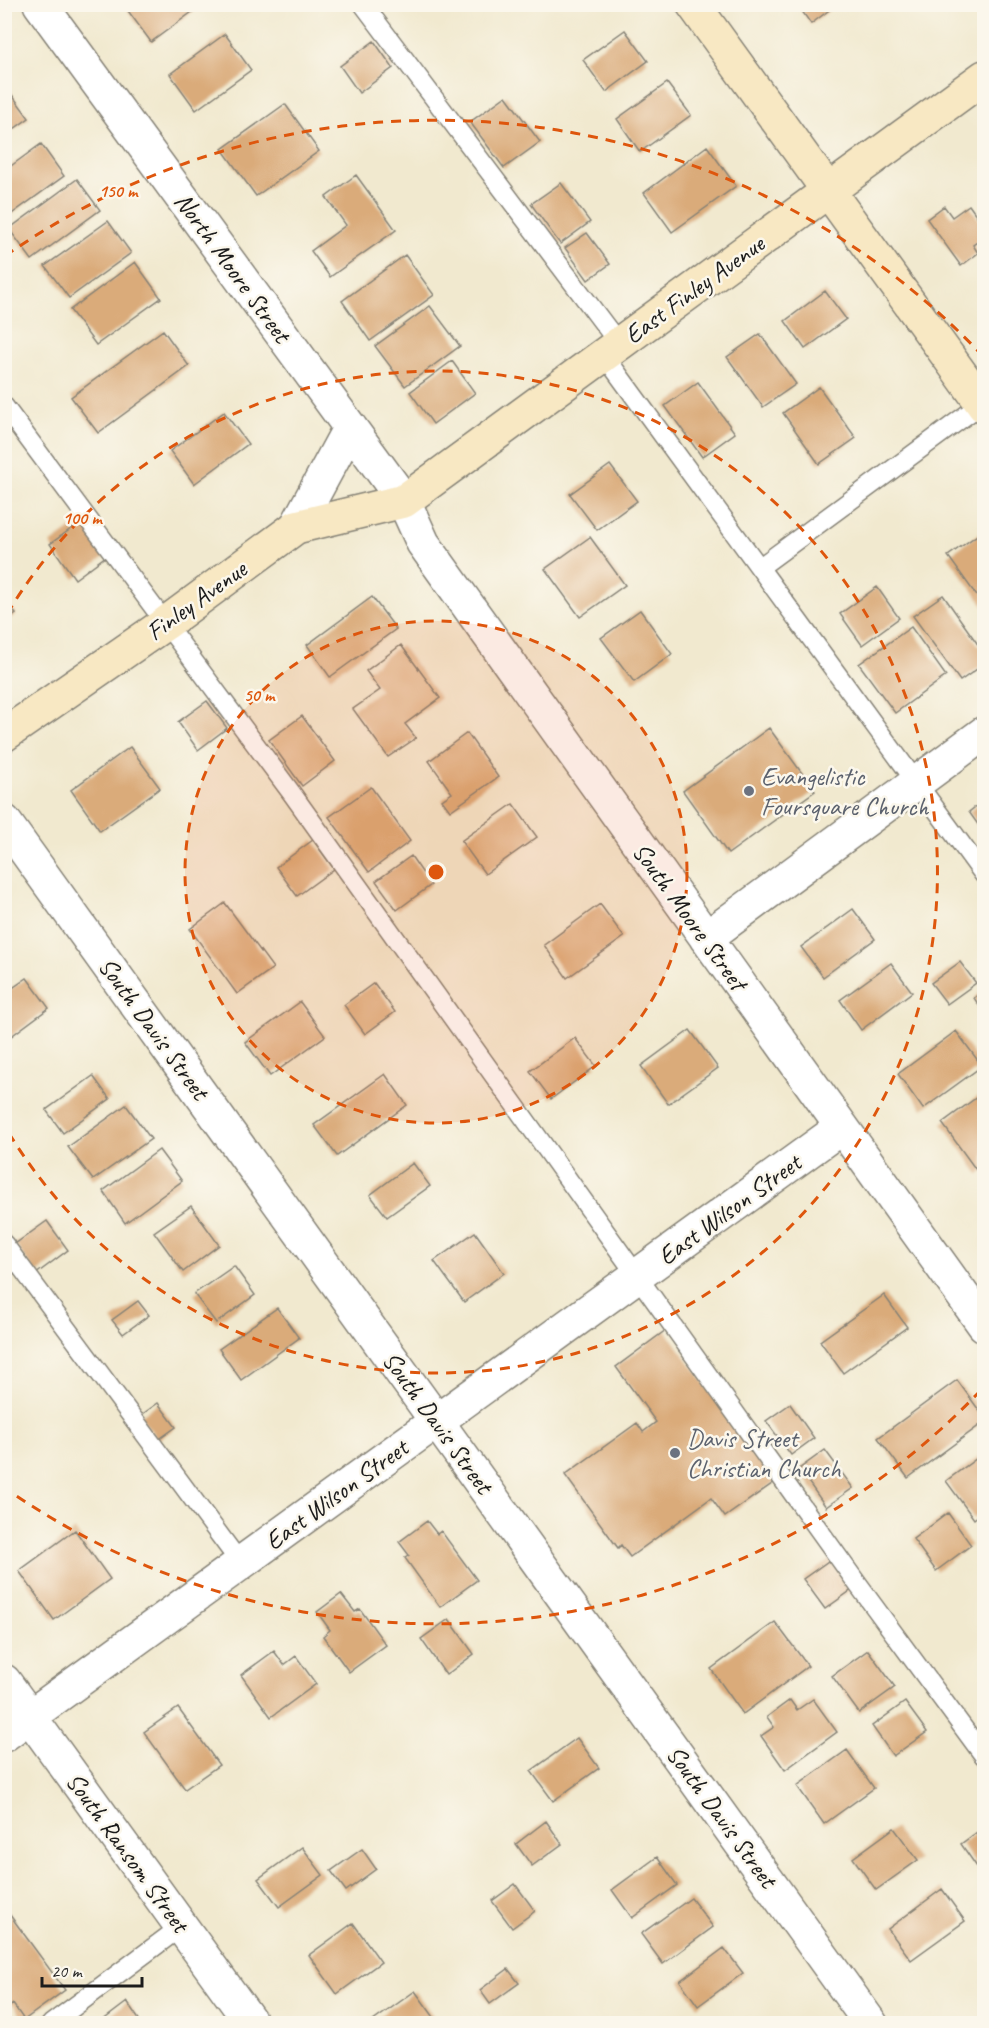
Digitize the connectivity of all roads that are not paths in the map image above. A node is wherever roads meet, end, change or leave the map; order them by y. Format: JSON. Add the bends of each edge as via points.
{"nodes":[{"id":1,"x":40,"y":4,"type":"edge"},
{"id":2,"x":363,"y":4,"type":"edge"},
{"id":3,"x":693,"y":4,"type":"edge"},
{"id":4,"x":984,"y":77,"type":"edge"},
{"id":5,"x":829,"y":190,"type":"junction"},
{"id":6,"x":611,"y":349,"type":"junction"},
{"id":7,"x":984,"y":404,"type":"edge"},
{"id":8,"x":4,"y":406,"type":"edge"},
{"id":9,"x":350,"y":427,"type":"junction"},
{"id":10,"x":404,"y":501,"type":"junction"},
{"id":11,"x":296,"y":526,"type":"junction"},
{"id":12,"x":760,"y":567,"type":"junction"},
{"id":13,"x":166,"y":623,"type":"junction"},
{"id":14,"x":984,"y":733,"type":"edge"},
{"id":15,"x":4,"y":735,"type":"edge"},
{"id":16,"x":918,"y":782,"type":"junction"},
{"id":17,"x":4,"y":821,"type":"edge"},
{"id":18,"x":984,"y":874,"type":"edge"},
{"id":19,"x":706,"y":939,"type":"junction"},
{"id":20,"x":842,"y":1127,"type":"junction"},
{"id":21,"x":4,"y":1244,"type":"edge"},
{"id":22,"x":637,"y":1275,"type":"junction"},
{"id":23,"x":984,"y":1325,"type":"edge"},
{"id":24,"x":437,"y":1421,"type":"junction"},
{"id":25,"x":241,"y":1564,"type":"junction"},
{"id":26,"x":4,"y":1682,"type":"edge"},
{"id":27,"x":17,"y":1726,"type":"edge"},
{"id":28,"x":984,"y":1756,"type":"edge"},
{"id":29,"x":182,"y":1926,"type":"junction"},
{"id":30,"x":51,"y":2024,"type":"edge"},
{"id":31,"x":252,"y":2024,"type":"edge"},
{"id":32,"x":871,"y":2024,"type":"edge"}],
"edges":[{"from":1,"to":9,"type":"street","name":"North Moore Street"},
{"from":2,"to":6,"type":"lane"},
{"from":3,"to":5,"type":"main road"},
{"from":4,"to":5,"type":"main road","name":"East Finley Avenue"},
{"from":5,"to":6,"type":"main road","name":"East Finley Avenue"},
{"from":5,"to":7,"type":"main road"},
{"from":6,"to":10,"type":"main road","name":"East Finley Avenue"},
{"from":6,"to":12,"type":"lane"},
{"from":7,"to":12,"type":"lane"},
{"from":8,"to":13,"type":"lane"},
{"from":9,"to":10,"type":"street","name":"North Moore Street"},
{"from":9,"to":11,"type":"street"},
{"from":10,"to":11,"type":"main road","name":"Finley Avenue"},
{"from":10,"to":19,"type":"street","name":"South Moore Street","via":[[423,543]]},
{"from":11,"to":13,"type":"main road","name":"Finley Avenue"},
{"from":12,"to":16,"type":"lane"},
{"from":13,"to":15,"type":"main road","name":"Finley Avenue"},
{"from":13,"to":22,"type":"lane"},
{"from":14,"to":16,"type":"street"},
{"from":16,"to":18,"type":"lane"},
{"from":16,"to":19,"type":"street"},
{"from":17,"to":24,"type":"street","name":"South Davis Street"},
{"from":19,"to":20,"type":"street","name":"South Moore Street"},
{"from":20,"to":22,"type":"street","name":"East Wilson Street"},
{"from":20,"to":23,"type":"street","name":"South Moore Street"},
{"from":21,"to":25,"type":"lane"},
{"from":22,"to":24,"type":"street","name":"East Wilson Street"},
{"from":22,"to":28,"type":"lane"},
{"from":24,"to":25,"type":"street","name":"East Wilson Street"},
{"from":24,"to":32,"type":"street","name":"South Davis Street"},
{"from":25,"to":27,"type":"street","name":"East Wilson Street"},
{"from":26,"to":27,"type":"street","name":"South Ransom Street"},
{"from":27,"to":29,"type":"street","name":"South Ransom Street"},
{"from":29,"to":30,"type":"lane"},
{"from":29,"to":31,"type":"street","name":"South Ransom Street"}]}
